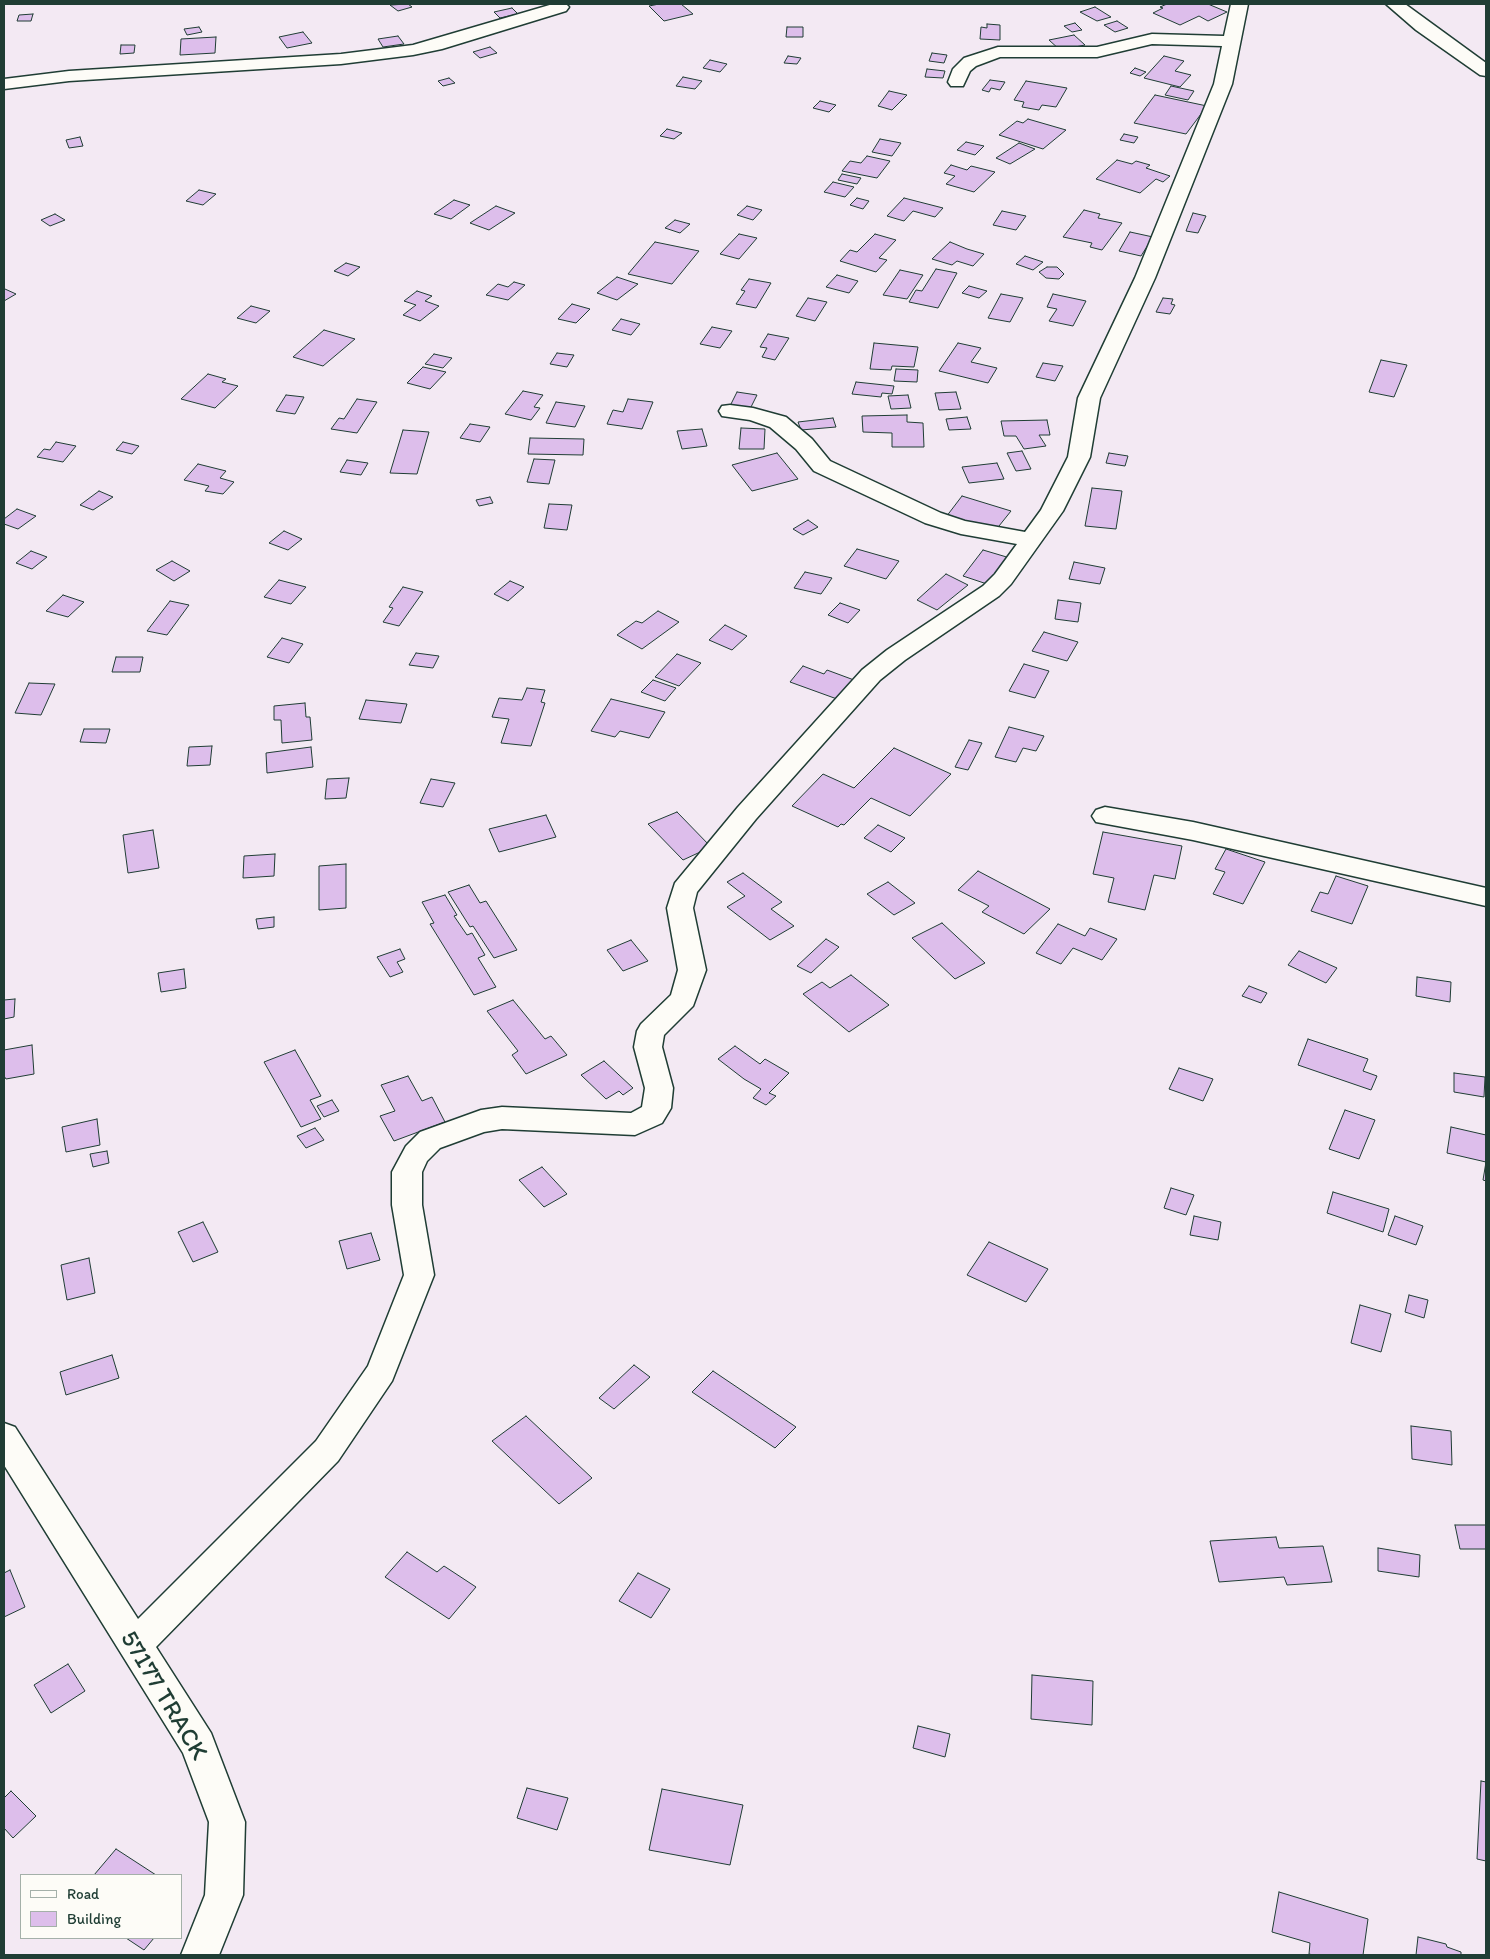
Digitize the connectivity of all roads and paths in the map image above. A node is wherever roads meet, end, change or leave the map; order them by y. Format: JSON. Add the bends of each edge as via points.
{"nodes":[{"id":1,"x":1239,"y":4,"type":"edge"},
{"id":2,"x":1395,"y":4,"type":"edge"},
{"id":3,"x":560,"y":7,"type":"dead end"},
{"id":4,"x":1231,"y":41,"type":"junction"},
{"id":5,"x":1486,"y":71,"type":"edge"},
{"id":6,"x":957,"y":82,"type":"dead end"},
{"id":7,"x":4,"y":84,"type":"edge"},
{"id":8,"x":730,"y":411,"type":"dead end"},
{"id":9,"x":1032,"y":540,"type":"junction"},
{"id":10,"x":1105,"y":816,"type":"dead end"},
{"id":11,"x":1486,"y":897,"type":"edge"},
{"id":12,"x":10,"y":1448,"type":"edge"},
{"id":13,"x":134,"y":1646,"type":"junction"},
{"id":14,"x":200,"y":1955,"type":"edge"}],
"edges":[{"from":1,"to":4,"type":"street"},
{"from":2,"to":5,"type":"street"},
{"from":3,"to":7,"type":"street","via":[[413,50],[341,59],[69,76]]},
{"from":4,"to":6,"type":"street","via":[[1152,38],[1097,52],[998,52],[970,62],[962,69]]},
{"from":4,"to":9,"type":"street","via":[[1223,84],[1145,278],[1089,398],[1079,457],[1052,511]]},
{"from":8,"to":9,"type":"street","via":[[778,422],[804,444],[822,466],[933,518],[961,527]]},
{"from":9,"to":13,"type":"street","via":[[991,591],[872,675],[747,813],[684,890],[680,908],[692,970],[684,998],[651,1031],[648,1047],[660,1095],[652,1115],[635,1124],[544,1119],[481,1120],[430,1140],[416,1154],[407,1172],[407,1205],[419,1275],[381,1372],[327,1451]]},
{"from":10,"to":11,"type":"street","via":[[1193,831]]},
{"from":12,"to":13,"type":"street","name":"57177 TRACK"},
{"from":13,"to":14,"type":"street","name":"57177 TRACK","via":[[198,1746],[226,1822],[224,1895]]}]}
